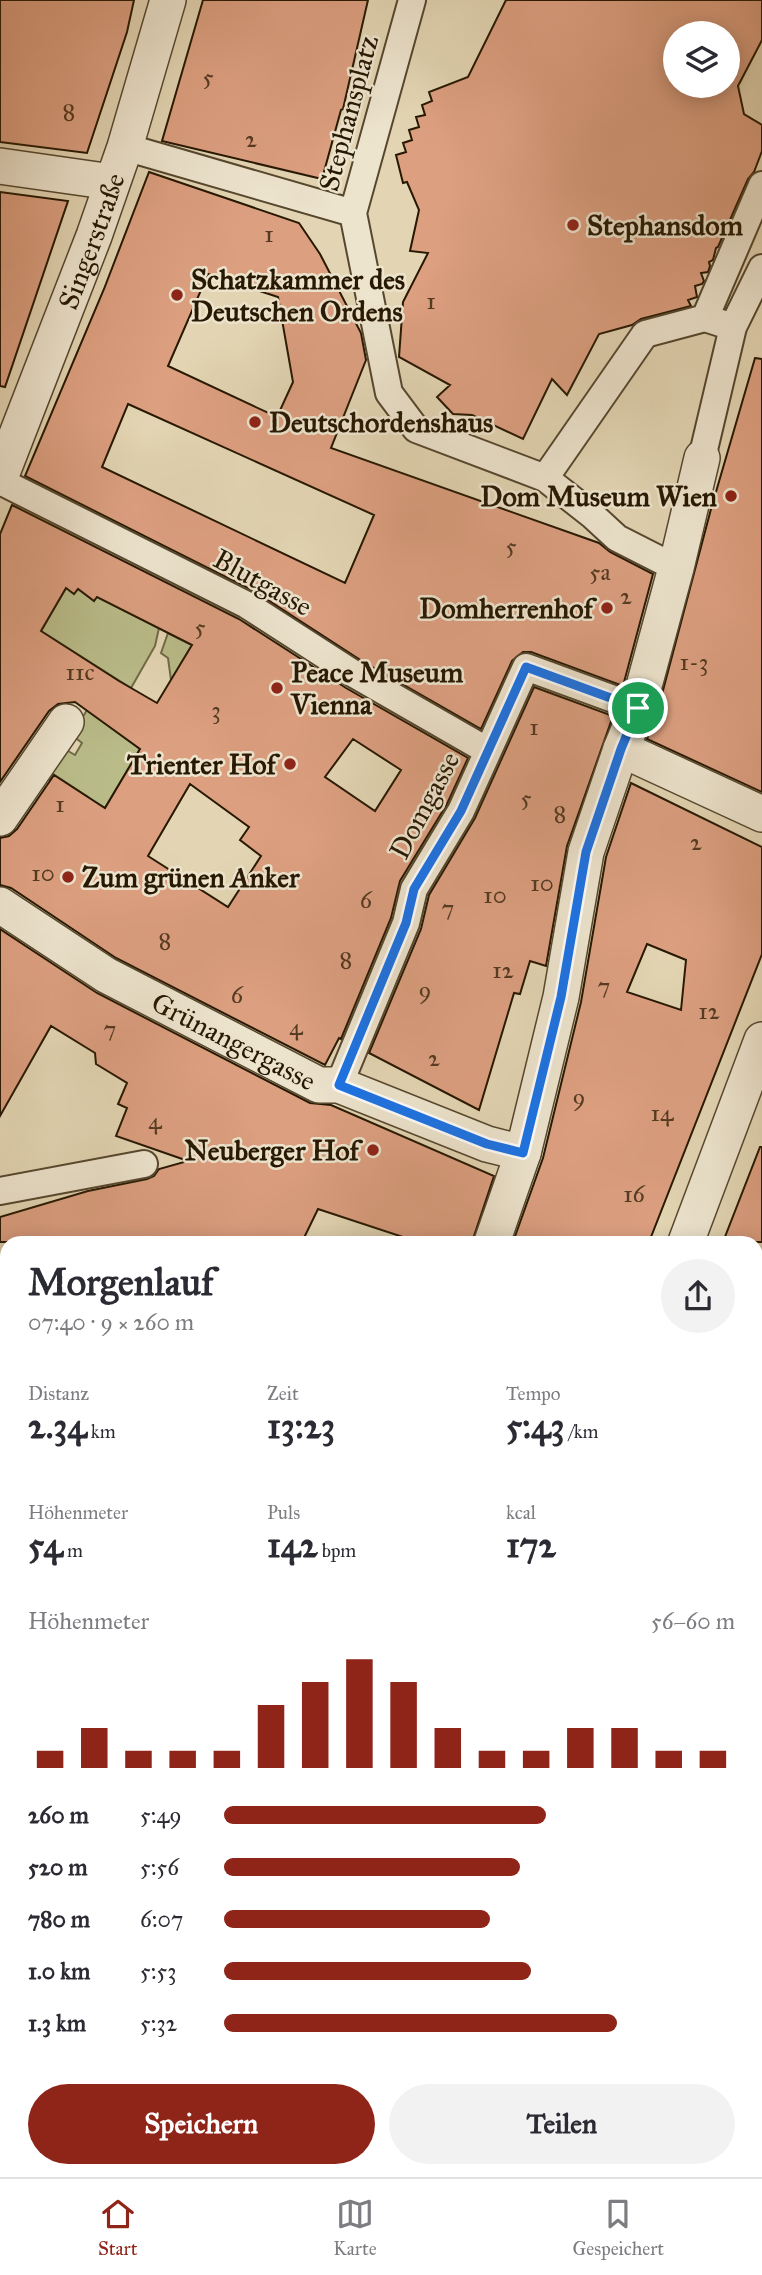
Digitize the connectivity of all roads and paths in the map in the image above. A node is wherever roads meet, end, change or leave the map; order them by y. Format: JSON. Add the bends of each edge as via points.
{"nodes":[{"id":1,"x":168,"y":0,"type":"edge"},
{"id":2,"x":412,"y":0,"type":"edge"},
{"id":3,"x":125,"y":147,"type":"junction"},
{"id":4,"x":0,"y":166,"type":"edge"},
{"id":5,"x":112,"y":182,"type":"junction"},
{"id":6,"x":762,"y":185,"type":"edge"},
{"id":7,"x":353,"y":213,"type":"junction"},
{"id":8,"x":762,"y":268,"type":"edge"},
{"id":9,"x":705,"y":318,"type":"junction"},
{"id":10,"x":733,"y":327,"type":"junction"},
{"id":11,"x":702,"y":458,"type":"joint"},
{"id":12,"x":545,"y":478,"type":"junction"},
{"id":13,"x":0,"y":479,"type":"edge"},
{"id":14,"x":676,"y":568,"type":"junction"},
{"id":15,"x":638,"y":708,"type":"junction"},
{"id":16,"x":66,"y":722,"type":"dead end"},
{"id":17,"x":621,"y":749,"type":"junction"},
{"id":18,"x":488,"y":751,"type":"junction"},
{"id":19,"x":762,"y":814,"type":"edge"},
{"id":20,"x":0,"y":818,"type":"edge"},
{"id":21,"x":0,"y":905,"type":"edge"},
{"id":22,"x":762,"y":1040,"type":"edge"},
{"id":23,"x":339,"y":1085,"type":"junction"},
{"id":24,"x":523,"y":1153,"type":"junction"},
{"id":25,"x":144,"y":1164,"type":"dead end"},
{"id":26,"x":0,"y":1191,"type":"edge"},
{"id":27,"x":494,"y":1236,"type":"edge"},
{"id":28,"x":688,"y":1236,"type":"edge"}],
"edges":[{"from":1,"to":3,"type":"street","name":"Singerstraße"},
{"from":2,"to":7,"type":"street","name":"Stephansplatz"},
{"from":3,"to":5,"type":"street","name":"Singerstraße"},
{"from":3,"to":7,"type":"street"},
{"from":4,"to":5,"type":"street"},
{"from":5,"to":13,"type":"street","name":"Singerstraße"},
{"from":6,"to":9,"type":"street"},
{"from":7,"to":12,"type":"street","name":"Stephansplatz","via":[[389,393],[416,429]]},
{"from":8,"to":10,"type":"street"},
{"from":9,"to":10,"type":"street"},
{"from":9,"to":12,"type":"street","via":[[645,334]]},
{"from":10,"to":11,"type":"street"},
{"from":11,"to":14,"type":"street"},
{"from":12,"to":14,"type":"street","name":"Stephansplatz","via":[[617,538]]},
{"from":13,"to":18,"type":"street","name":"Blutgasse","via":[[247,606]]},
{"from":14,"to":15,"type":"street"},
{"from":15,"to":17,"type":"street"},
{"from":15,"to":18,"type":"street","name":"Domgasse","via":[[526,667]]},
{"from":16,"to":20,"type":"street"},
{"from":17,"to":19,"type":"street"},
{"from":17,"to":24,"type":"street","via":[[586,852],[561,997]]},
{"from":18,"to":23,"type":"street","name":"Domgasse","via":[[461,811],[414,889],[406,923]]},
{"from":21,"to":23,"type":"street","name":"Grünangergasse","via":[[106,975],[318,1085]]},
{"from":22,"to":28,"type":"street"},
{"from":23,"to":24,"type":"street","name":"Grünangergasse","via":[[487,1144]]},
{"from":24,"to":27,"type":"street"},
{"from":25,"to":26,"type":"street"}]}
